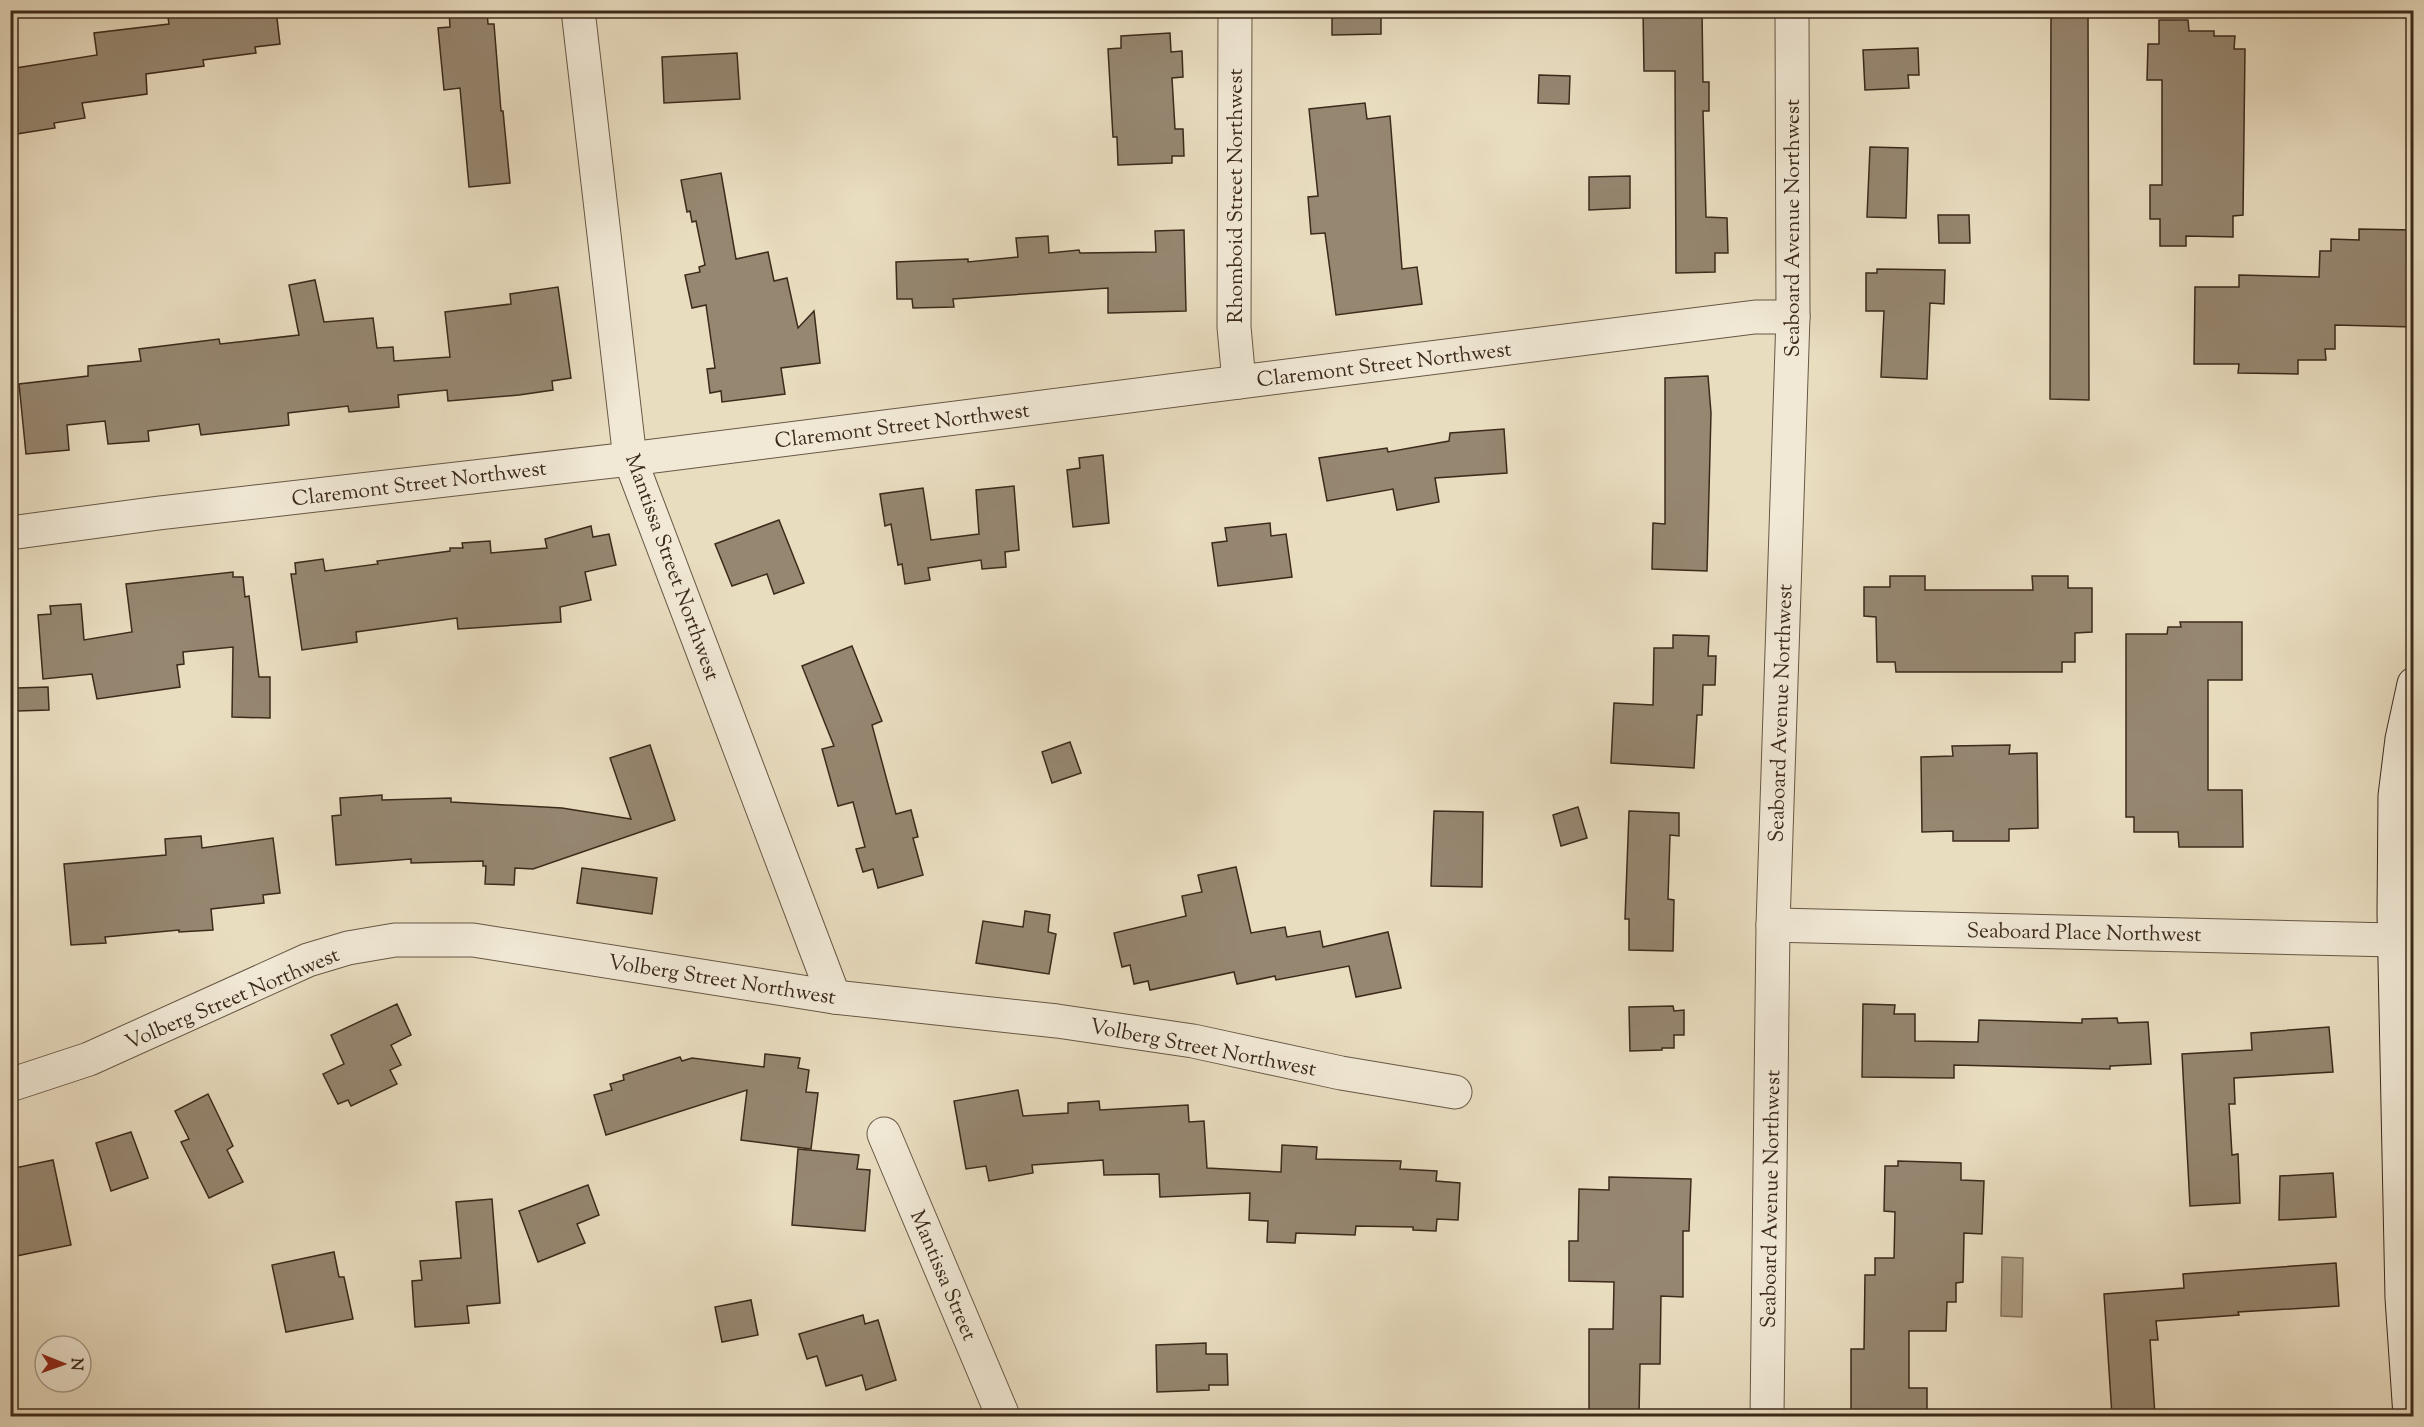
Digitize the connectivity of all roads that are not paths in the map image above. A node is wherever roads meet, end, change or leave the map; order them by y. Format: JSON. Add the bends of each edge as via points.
{"nodes":[{"id":1,"x":578,"y":10,"type":"edge"},
{"id":2,"x":1235,"y":10,"type":"edge"},
{"id":3,"x":1792,"y":10,"type":"edge"},
{"id":4,"x":1793,"y":317,"type":"junction"},
{"id":5,"x":1239,"y":382,"type":"junction"},
{"id":6,"x":630,"y":459,"type":"junction"},
{"id":7,"x":10,"y":533,"type":"edge"},
{"id":8,"x":2414,"y":684,"type":"edge"},
{"id":9,"x":1773,"y":925,"type":"junction"},
{"id":10,"x":2394,"y":940,"type":"junction"},
{"id":11,"x":834,"y":997,"type":"junction"},
{"id":12,"x":10,"y":1085,"type":"edge"},
{"id":13,"x":1455,"y":1092,"type":"dead end"},
{"id":14,"x":884,"y":1134,"type":"dead end"},
{"id":15,"x":1003,"y":1416,"type":"edge"},
{"id":16,"x":1767,"y":1416,"type":"edge"},
{"id":17,"x":2410,"y":1416,"type":"edge"}],
"edges":[{"from":1,"to":6,"type":"street","name":"Mantissa Street Northwest"},
{"from":2,"to":5,"type":"street","name":"Rhomboid Street Northwest","via":[[1234,327]]},
{"from":3,"to":4,"type":"street","name":"Seaboard Avenue Northwest"},
{"from":4,"to":5,"type":"street","name":"Claremont Street Northwest","via":[[1755,317]]},
{"from":4,"to":9,"type":"street","name":"Seaboard Avenue Northwest"},
{"from":5,"to":6,"type":"street","name":"Claremont Street Northwest"},
{"from":6,"to":7,"type":"street","name":"Claremont Street Northwest"},
{"from":6,"to":11,"type":"street","name":"Mantissa Street Northwest"},
{"from":8,"to":10,"type":"street","via":[[2395,796]]},
{"from":9,"to":10,"type":"street","name":"Seaboard Place Northwest"},
{"from":9,"to":16,"type":"street","name":"Seaboard Avenue Northwest"},
{"from":10,"to":17,"type":"street","via":[[2402,1298]]},
{"from":11,"to":12,"type":"street","name":"Volberg Street Northwest","via":[[473,940],[395,940],[308,960],[89,1059]]},
{"from":11,"to":13,"type":"street","name":"Volberg Street Northwest","via":[[1182,1039],[1341,1073]]},
{"from":14,"to":15,"type":"street","name":"Mantissa Street"}]}
